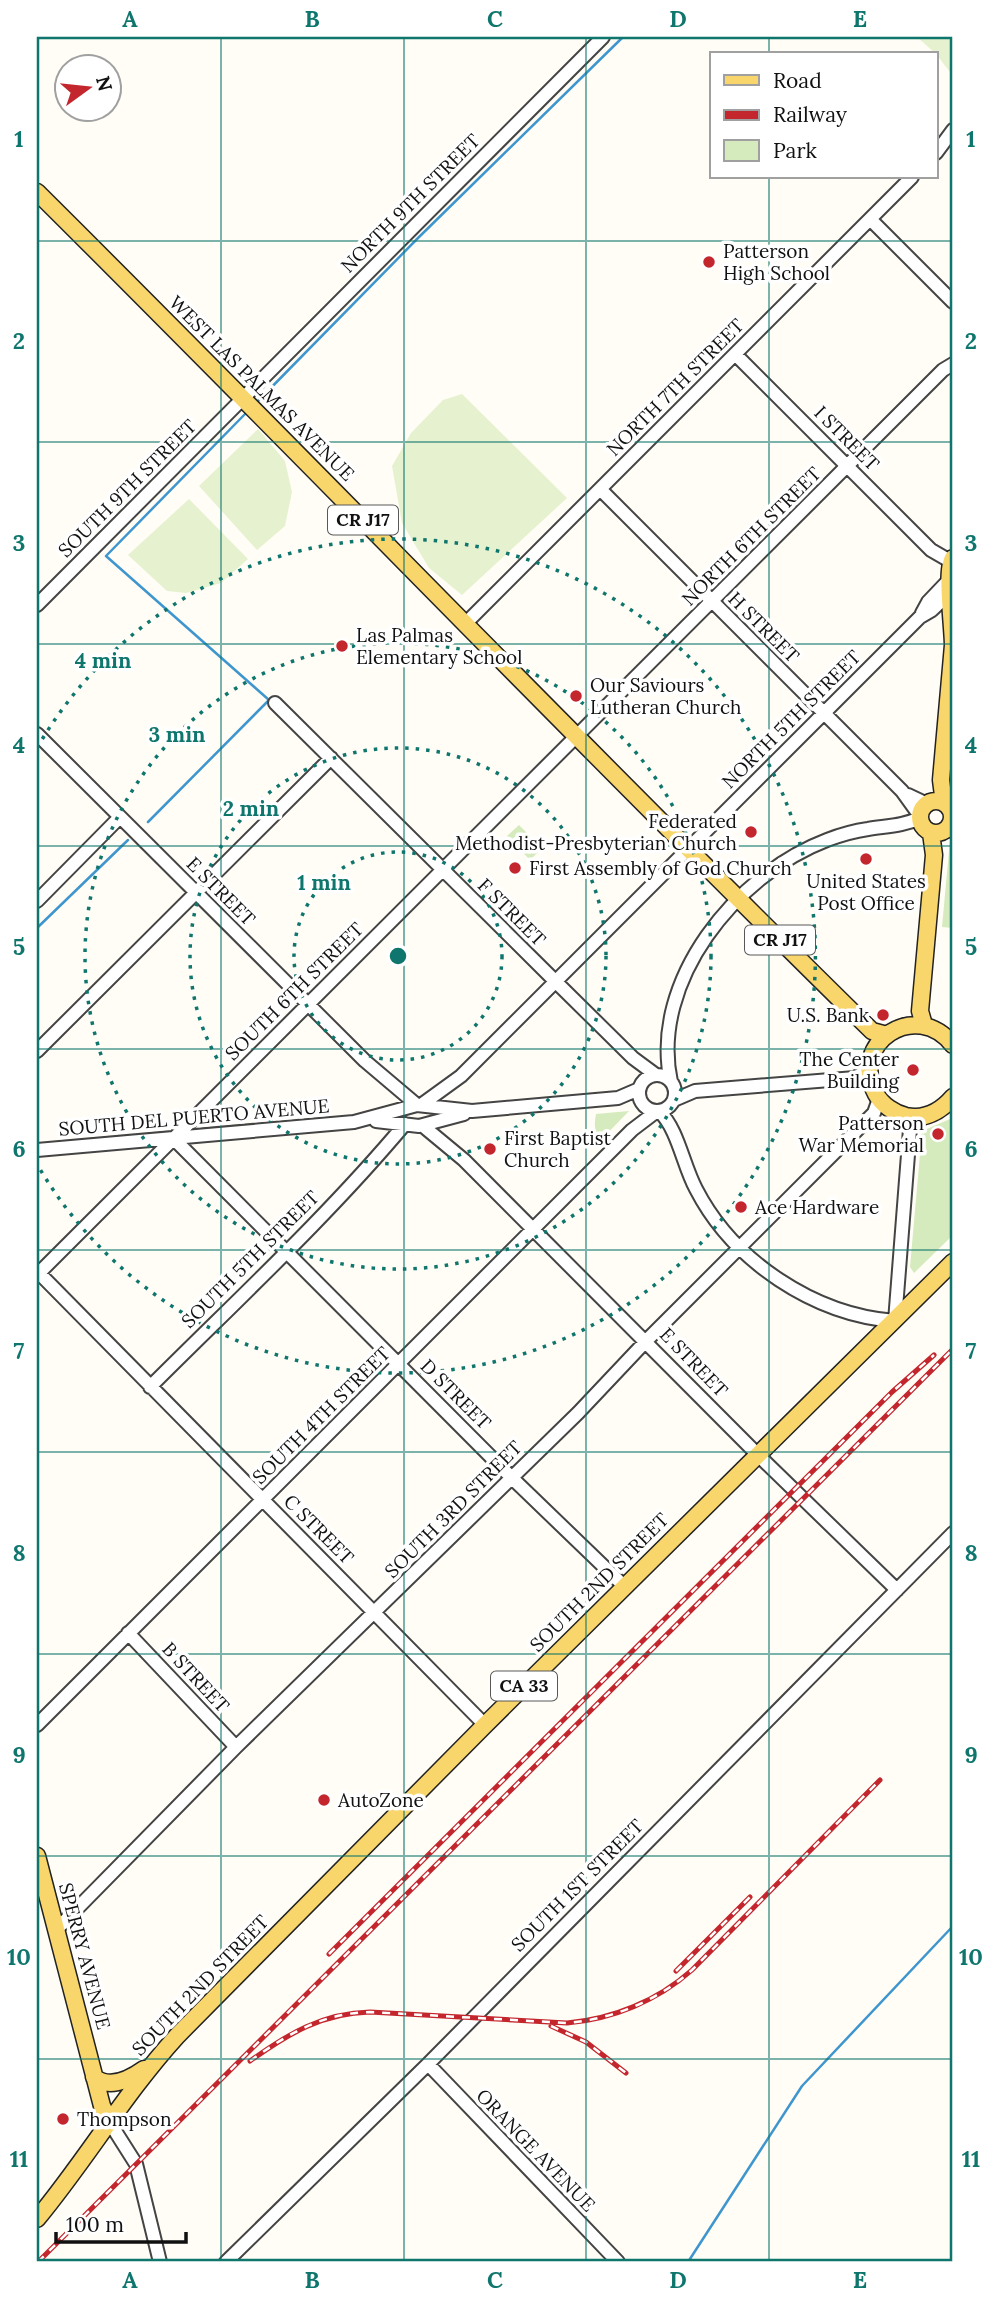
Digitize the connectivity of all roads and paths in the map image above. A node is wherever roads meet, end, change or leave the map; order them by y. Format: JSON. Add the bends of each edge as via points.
{"nodes":[{"id":1,"x":603,"y":37,"type":"edge"},
{"id":2,"x":953,"y":130,"type":"edge"},
{"id":3,"x":944,"y":146,"type":"edge"},
{"id":4,"x":911,"y":178,"type":"edge"},
{"id":5,"x":37,"y":192,"type":"edge"},
{"id":6,"x":870,"y":219,"type":"junction"},
{"id":7,"x":953,"y":302,"type":"edge"},
{"id":8,"x":953,"y":352,"type":"edge"},
{"id":9,"x":735,"y":354,"type":"junction"},
{"id":10,"x":948,"y":367,"type":"edge"},
{"id":11,"x":245,"y":399,"type":"junction"},
{"id":12,"x":847,"y":467,"type":"junction"},
{"id":13,"x":600,"y":489,"type":"junction"},
{"id":14,"x":952,"y":579,"type":"edge"},
{"id":15,"x":712,"y":602,"type":"junction"},
{"id":16,"x":37,"y":605,"type":"edge"},
{"id":17,"x":928,"y":612,"type":"junction"},
{"id":18,"x":466,"y":624,"type":"junction"},
{"id":19,"x":953,"y":646,"type":"edge"},
{"id":20,"x":275,"y":703,"type":"dead end"},
{"id":21,"x":824,"y":714,"type":"junction"},
{"id":22,"x":37,"y":734,"type":"edge"},
{"id":23,"x":577,"y":736,"type":"junction"},
{"id":24,"x":331,"y":758,"type":"junction"},
{"id":25,"x":120,"y":817,"type":"junction"},
{"id":26,"x":940,"y":817,"type":"edge"},
{"id":27,"x":689,"y":849,"type":"junction"},
{"id":28,"x":443,"y":870,"type":"junction"},
{"id":29,"x":195,"y":892,"type":"junction"},
{"id":30,"x":738,"y":897,"type":"junction"},
{"id":31,"x":37,"y":901,"type":"edge"},
{"id":32,"x":555,"y":981,"type":"junction"},
{"id":33,"x":308,"y":1004,"type":"junction"},
{"id":34,"x":918,"y":1020,"type":"junction"},
{"id":35,"x":879,"y":1037,"type":"junction"},
{"id":36,"x":951,"y":1038,"type":"edge"},
{"id":37,"x":37,"y":1051,"type":"edge"},
{"id":38,"x":668,"y":1051,"type":"junction"},
{"id":39,"x":633,"y":1058,"type":"junction"},
{"id":40,"x":378,"y":1074,"type":"junction"},
{"id":41,"x":657,"y":1075,"type":"junction"},
{"id":42,"x":461,"y":1076,"type":"junction"},
{"id":43,"x":877,"y":1095,"type":"junction"},
{"id":44,"x":448,"y":1096,"type":"junction"},
{"id":45,"x":658,"y":1097,"type":"junction"},
{"id":46,"x":419,"y":1105,"type":"junction"},
{"id":47,"x":950,"y":1105,"type":"edge"},
{"id":48,"x":402,"y":1109,"type":"junction"},
{"id":49,"x":477,"y":1111,"type":"junction"},
{"id":50,"x":438,"y":1115,"type":"junction"},
{"id":51,"x":375,"y":1121,"type":"junction"},
{"id":52,"x":354,"y":1122,"type":"junction"},
{"id":53,"x":404,"y":1123,"type":"junction"},
{"id":54,"x":915,"y":1123,"type":"junction"},
{"id":55,"x":421,"y":1126,"type":"junction"},
{"id":56,"x":394,"y":1137,"type":"junction"},
{"id":57,"x":173,"y":1138,"type":"junction"},
{"id":58,"x":37,"y":1150,"type":"edge"},
{"id":59,"x":376,"y":1158,"type":"junction"},
{"id":60,"x":464,"y":1160,"type":"junction"},
{"id":61,"x":534,"y":1230,"type":"junction"},
{"id":62,"x":739,"y":1247,"type":"junction"},
{"id":63,"x":285,"y":1252,"type":"junction"},
{"id":64,"x":953,"y":1262,"type":"edge"},
{"id":65,"x":38,"y":1272,"type":"edge"},
{"id":66,"x":895,"y":1321,"type":"junction"},
{"id":67,"x":646,"y":1341,"type":"junction"},
{"id":68,"x":399,"y":1365,"type":"junction"},
{"id":69,"x":150,"y":1387,"type":"junction"},
{"id":70,"x":757,"y":1454,"type":"junction"},
{"id":71,"x":512,"y":1478,"type":"junction"},
{"id":72,"x":263,"y":1500,"type":"junction"},
{"id":73,"x":953,"y":1534,"type":"edge"},
{"id":74,"x":624,"y":1586,"type":"junction"},
{"id":75,"x":897,"y":1590,"type":"junction"},
{"id":76,"x":375,"y":1613,"type":"junction"},
{"id":77,"x":128,"y":1633,"type":"junction"},
{"id":78,"x":37,"y":1725,"type":"edge"},
{"id":79,"x":485,"y":1725,"type":"junction"},
{"id":80,"x":236,"y":1747,"type":"junction"},
{"id":81,"x":37,"y":1856,"type":"edge"},
{"id":82,"x":57,"y":1929,"type":"junction"},
{"id":83,"x":161,"y":2053,"type":"junction"},
{"id":84,"x":428,"y":2064,"type":"junction"},
{"id":85,"x":94,"y":2077,"type":"junction"},
{"id":86,"x":110,"y":2123,"type":"junction"},
{"id":87,"x":37,"y":2219,"type":"edge"},
{"id":88,"x":160,"y":2262,"type":"edge"},
{"id":89,"x":226,"y":2262,"type":"edge"},
{"id":90,"x":618,"y":2262,"type":"edge"}],
"edges":[{"from":1,"to":11,"type":"street","name":"NORTH 9TH STREET"},
{"from":2,"to":3,"type":"street"},
{"from":4,"to":6,"type":"street","name":"NORTH 7TH STREET"},
{"from":5,"to":11,"type":"main road","name":"WEST LAS PALMAS AVENUE","number":"CR J17"},
{"from":6,"to":7,"type":"street"},
{"from":6,"to":9,"type":"street","name":"NORTH 7TH STREET"},
{"from":8,"to":10,"type":"street","name":"NORTH 6TH STREET"},
{"from":9,"to":12,"type":"street","name":"I STREET"},
{"from":9,"to":13,"type":"street","name":"NORTH 7TH STREET"},
{"from":10,"to":12,"type":"street","name":"NORTH 6TH STREET"},
{"from":11,"to":16,"type":"street","name":"SOUTH 9TH STREET"},
{"from":11,"to":18,"type":"main road","name":"WEST LAS PALMAS AVENUE","number":"CR J17"},
{"from":12,"to":14,"type":"street","name":"I STREET","via":[[931,550]]},
{"from":12,"to":15,"type":"street","name":"NORTH 6TH STREET"},
{"from":13,"to":15,"type":"street","name":"H STREET"},
{"from":13,"to":18,"type":"street","name":"NORTH 7TH STREET"},
{"from":14,"to":17,"type":"street","name":"NORTH 5TH STREET","via":[[928,602]]},
{"from":14,"to":17,"type":"main road","via":[[944,607]]},
{"from":14,"to":19,"type":"main road"},
{"from":15,"to":21,"type":"street","name":"H STREET"},
{"from":15,"to":23,"type":"street","name":"NORTH 6TH STREET"},
{"from":17,"to":21,"type":"street","name":"NORTH 5TH STREET"},
{"from":18,"to":23,"type":"main road","name":"WEST LAS PALMAS AVENUE","number":"CR J17"},
{"from":19,"to":26,"type":"main road"},
{"from":20,"to":24,"type":"street","name":"F STREET"},
{"from":21,"to":26,"type":"street","name":"H STREET","via":[[902,791]]},
{"from":21,"to":27,"type":"street","name":"NORTH 5TH STREET"},
{"from":22,"to":25,"type":"street","name":"E STREET"},
{"from":23,"to":27,"type":"main road","name":"WEST LAS PALMAS AVENUE","number":"CR J17"},
{"from":23,"to":28,"type":"street","name":"SOUTH 6TH STREET"},
{"from":24,"to":28,"type":"street","name":"F STREET"},
{"from":24,"to":29,"type":"street"},
{"from":25,"to":29,"type":"street","name":"E STREET"},
{"from":25,"to":31,"type":"street"},
{"from":26,"to":30,"type":"street","via":[[849,833],[808,848]]},
{"from":26,"to":34,"type":"main road"},
{"from":27,"to":30,"type":"main road","name":"WEST LAS PALMAS AVENUE","number":"CR J17"},
{"from":27,"to":32,"type":"street"},
{"from":28,"to":32,"type":"street","name":"F STREET"},
{"from":28,"to":33,"type":"street","name":"SOUTH 6TH STREET"},
{"from":29,"to":33,"type":"street","name":"E STREET"},
{"from":29,"to":37,"type":"street"},
{"from":30,"to":35,"type":"main road","name":"WEST LAS PALMAS AVENUE","number":"CR J17"},
{"from":30,"to":38,"type":"street","via":[[713,927],[689,968],[674,1009]]},
{"from":32,"to":39,"type":"street","name":"F STREET"},
{"from":32,"to":42,"type":"street"},
{"from":33,"to":40,"type":"street","name":"E STREET"},
{"from":33,"to":57,"type":"street","name":"SOUTH 6TH STREET"},
{"from":34,"to":35,"type":"main road"},
{"from":34,"to":36,"type":"main road"},
{"from":35,"to":43,"type":"main road"},
{"from":38,"to":41,"type":"street"},
{"from":38,"to":45,"type":"street"},
{"from":39,"to":41,"type":"street","name":"F STREET"},
{"from":39,"to":45,"type":"street","name":"F STREET"},
{"from":40,"to":46,"type":"street","name":"E STREET"},
{"from":40,"to":48,"type":"street","name":"E STREET"},
{"from":41,"to":45,"type":"street","name":"SOUTH DEL PUERTO AVENUE"},
{"from":42,"to":44,"type":"street"},
{"from":42,"to":46,"type":"street"},
{"from":43,"to":45,"type":"street","via":[[695,1091]]},
{"from":43,"to":54,"type":"main road"},
{"from":43,"to":62,"type":"street","name":"SOUTH 3RD STREET"},
{"from":44,"to":49,"type":"street","via":[[454,1105]]},
{"from":44,"to":50,"type":"street"},
{"from":45,"to":49,"type":"street","name":"SOUTH DEL PUERTO AVENUE"},
{"from":45,"to":61,"type":"street","name":"SOUTH 4TH STREET"},
{"from":45,"to":62,"type":"street","via":[[698,1193]]},
{"from":46,"to":48,"type":"street","name":"SOUTH DEL PUERTO AVENUE"},
{"from":46,"to":50,"type":"street","name":"SOUTH DEL PUERTO AVENUE"},
{"from":47,"to":54,"type":"main road"},
{"from":48,"to":52,"type":"street","name":"SOUTH DEL PUERTO AVENUE"},
{"from":48,"to":53,"type":"street"},
{"from":49,"to":50,"type":"street","name":"SOUTH DEL PUERTO AVENUE"},
{"from":50,"to":55,"type":"street","name":"SOUTH DEL PUERTO AVENUE"},
{"from":50,"to":60,"type":"street","name":"E STREET"},
{"from":51,"to":52,"type":"street","name":"SOUTH DEL PUERTO AVENUE"},
{"from":51,"to":53,"type":"street","name":"SOUTH DEL PUERTO AVENUE"},
{"from":51,"to":56,"type":"street","via":[[388,1127]]},
{"from":52,"to":57,"type":"street","name":"SOUTH DEL PUERTO AVENUE"},
{"from":53,"to":55,"type":"street","name":"SOUTH DEL PUERTO AVENUE"},
{"from":53,"to":56,"type":"street","name":"SOUTH 5TH STREET"},
{"from":54,"to":66,"type":"street"},
{"from":55,"to":59,"type":"street","name":"SOUTH 5TH STREET"},
{"from":55,"to":60,"type":"street","name":"E STREET"},
{"from":56,"to":59,"type":"street","name":"SOUTH 5TH STREET"},
{"from":57,"to":58,"type":"street","name":"SOUTH DEL PUERTO AVENUE"},
{"from":57,"to":63,"type":"street","name":"D STREET"},
{"from":57,"to":65,"type":"street","name":"SOUTH 6TH STREET"},
{"from":59,"to":63,"type":"street","name":"SOUTH 5TH STREET"},
{"from":60,"to":61,"type":"street","name":"E STREET"},
{"from":61,"to":67,"type":"street","name":"E STREET"},
{"from":61,"to":68,"type":"street","name":"SOUTH 4TH STREET"},
{"from":62,"to":66,"type":"street","via":[[767,1271],[809,1296],[873,1319]]},
{"from":62,"to":67,"type":"street","name":"SOUTH 3RD STREET"},
{"from":63,"to":68,"type":"street","name":"D STREET"},
{"from":63,"to":69,"type":"street","name":"SOUTH 5TH STREET"},
{"from":64,"to":66,"type":"main road","name":"SOUTH 2ND STREET","number":"CA 33"},
{"from":65,"to":69,"type":"street","name":"C STREET"},
{"from":66,"to":70,"type":"main road","name":"SOUTH 2ND STREET","number":"CA 33"},
{"from":67,"to":70,"type":"street","name":"E STREET"},
{"from":67,"to":71,"type":"street","name":"SOUTH 3RD STREET"},
{"from":68,"to":71,"type":"street","name":"D STREET"},
{"from":68,"to":72,"type":"street","name":"SOUTH 4TH STREET"},
{"from":69,"to":72,"type":"street","name":"C STREET"},
{"from":70,"to":74,"type":"main road","name":"SOUTH 2ND STREET","number":"CA 33"},
{"from":70,"to":75,"type":"street","name":"E STREET"},
{"from":71,"to":74,"type":"street","name":"D STREET"},
{"from":71,"to":76,"type":"street","name":"SOUTH 3RD STREET"},
{"from":72,"to":76,"type":"street","name":"C STREET"},
{"from":72,"to":77,"type":"street","name":"SOUTH 4TH STREET"},
{"from":73,"to":75,"type":"street","name":"SOUTH 1ST STREET"},
{"from":74,"to":79,"type":"main road","name":"SOUTH 2ND STREET","number":"CA 33"},
{"from":75,"to":84,"type":"street","name":"SOUTH 1ST STREET"},
{"from":76,"to":79,"type":"street","name":"C STREET"},
{"from":76,"to":80,"type":"street","name":"SOUTH 3RD STREET"},
{"from":77,"to":78,"type":"street","name":"SOUTH 4TH STREET"},
{"from":77,"to":80,"type":"street","name":"B STREET"},
{"from":79,"to":83,"type":"main road","name":"SOUTH 2ND STREET","number":"CA 33"},
{"from":80,"to":82,"type":"street","name":"SOUTH 3RD STREET"},
{"from":81,"to":82,"type":"main road","name":"SPERRY AVENUE"},
{"from":82,"to":85,"type":"main road","name":"SPERRY AVENUE"},
{"from":83,"to":85,"type":"main road","via":[[148,2067],[123,2080],[105,2084]]},
{"from":83,"to":86,"type":"main road","name":"SOUTH 2ND STREET","number":"CA 33"},
{"from":84,"to":89,"type":"street","name":"SOUTH 1ST STREET"},
{"from":84,"to":90,"type":"street","name":"ORANGE AVENUE"},
{"from":85,"to":86,"type":"main road","name":"SPERRY AVENUE"},
{"from":86,"to":87,"type":"main road","number":"CA 33"},
{"from":86,"to":88,"type":"street","name":"SPERRY AVENUE","via":[[136,2164]]}]}
